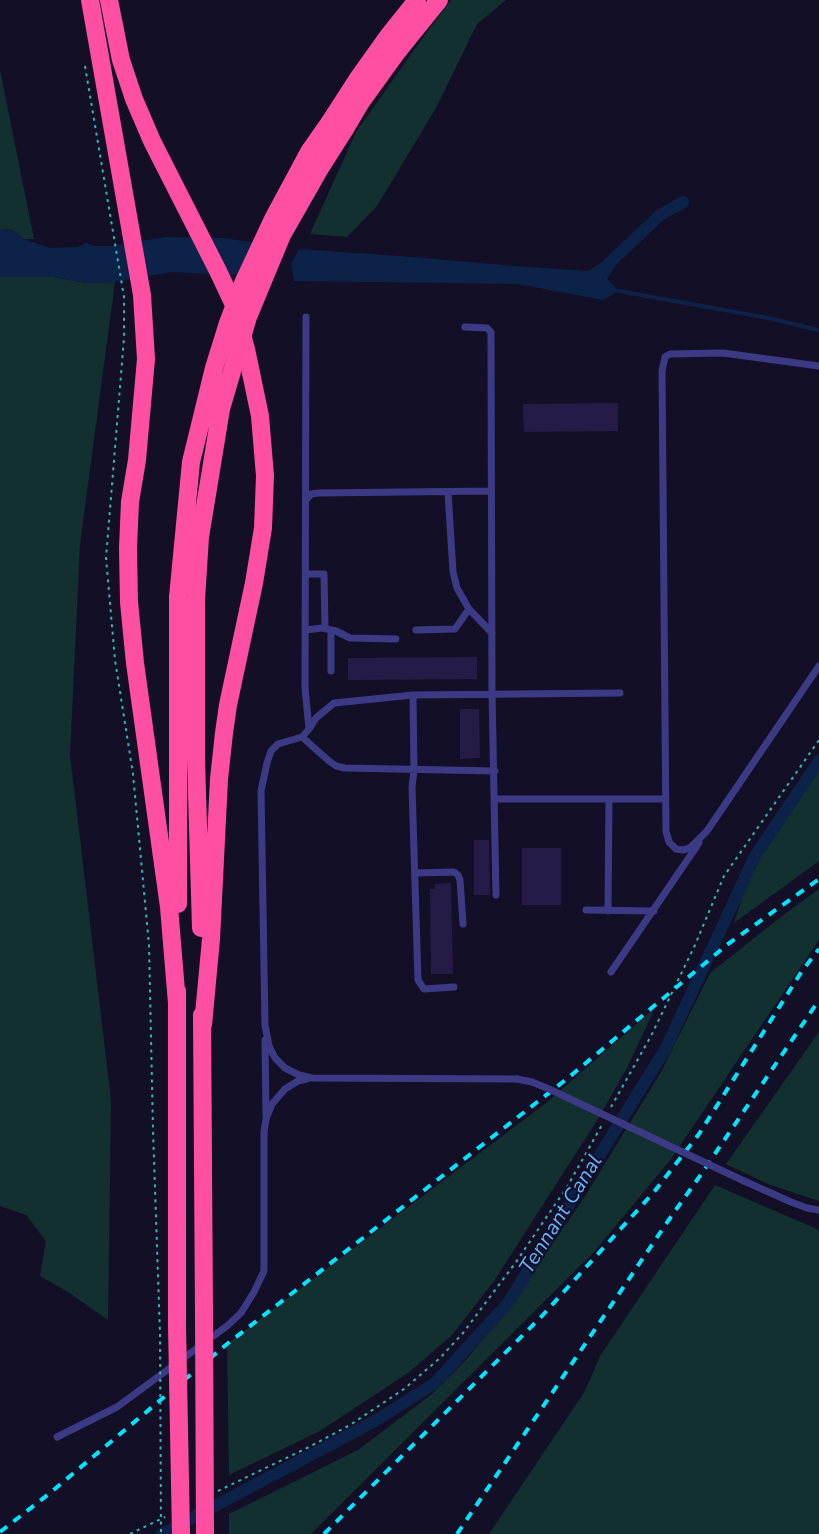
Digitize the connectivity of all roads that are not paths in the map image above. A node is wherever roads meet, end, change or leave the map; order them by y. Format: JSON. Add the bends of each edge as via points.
{"nodes":[{"id":1,"x":90,"y":0,"type":"edge"},
{"id":2,"x":109,"y":0,"type":"edge"},
{"id":3,"x":417,"y":0,"type":"edge"},
{"id":4,"x":439,"y":0,"type":"edge"},
{"id":5,"x":337,"y":125,"type":"junction"},
{"id":6,"x":306,"y":317,"type":"dead end"},
{"id":7,"x":465,"y":327,"type":"dead end"},
{"id":8,"x":819,"y":366,"type":"edge"},
{"id":9,"x":491,"y":491,"type":"junction"},
{"id":10,"x":448,"y":492,"type":"junction"},
{"id":11,"x":306,"y":500,"type":"junction"},
{"id":12,"x":306,"y":574,"type":"junction"},
{"id":13,"x":187,"y":598,"type":"junction"},
{"id":14,"x":469,"y":609,"type":"junction"},
{"id":15,"x":328,"y":629,"type":"junction"},
{"id":16,"x":305,"y":630,"type":"junction"},
{"id":17,"x":416,"y":630,"type":"dead end"},
{"id":18,"x":492,"y":633,"type":"junction"},
{"id":19,"x":396,"y":639,"type":"dead end"},
{"id":20,"x":819,"y":666,"type":"edge"},
{"id":21,"x":331,"y":671,"type":"dead end"},
{"id":22,"x":492,"y":693,"type":"junction"},
{"id":23,"x":620,"y":693,"type":"dead end"},
{"id":24,"x":413,"y":694,"type":"junction"},
{"id":25,"x":309,"y":729,"type":"junction"},
{"id":26,"x":303,"y":737,"type":"junction"},
{"id":27,"x":414,"y":770,"type":"junction"},
{"id":28,"x":495,"y":771,"type":"junction"},
{"id":29,"x":609,"y":799,"type":"junction"},
{"id":30,"x":666,"y":799,"type":"junction"},
{"id":31,"x":495,"y":800,"type":"junction"},
{"id":32,"x":707,"y":831,"type":"junction"},
{"id":33,"x":415,"y":873,"type":"junction"},
{"id":34,"x":496,"y":894,"type":"dead end"},
{"id":35,"x":586,"y":910,"type":"dead end"},
{"id":36,"x":608,"y":911,"type":"junction"},
{"id":37,"x":654,"y":911,"type":"junction"},
{"id":38,"x":463,"y":924,"type":"dead end"},
{"id":39,"x":611,"y":972,"type":"dead end"},
{"id":40,"x":454,"y":987,"type":"dead end"},
{"id":41,"x":177,"y":1003,"type":"junction"},
{"id":42,"x":203,"y":1025,"type":"junction"},
{"id":43,"x":265,"y":1025,"type":"junction"},
{"id":44,"x":312,"y":1078,"type":"junction"},
{"id":45,"x":266,"y":1119,"type":"junction"},
{"id":46,"x":819,"y":1210,"type":"edge"},
{"id":47,"x":57,"y":1437,"type":"dead end"},
{"id":48,"x":181,"y":1534,"type":"edge"},
{"id":49,"x":205,"y":1534,"type":"edge"}],
"edges":[{"from":1,"to":41,"type":"highway","via":[[108,105],[120,218],[146,359],[130,502],[129,602],[169,907]]},
{"from":2,"to":42,"type":"highway","bridge":true,"via":[[134,99],[234,305],[260,416],[265,476],[263,528],[224,733]]},
{"from":3,"to":5,"type":"highway","via":[[383,44]]},
{"from":4,"to":5,"type":"highway","via":[[361,102]]},
{"from":5,"to":13,"type":"highway","bridge":true,"via":[[319,170],[282,236],[248,317],[221,409]]},
{"from":6,"to":11,"type":"lane"},
{"from":7,"to":9,"type":"lane","via":[[487,328],[491,332]]},
{"from":8,"to":30,"type":"lane","via":[[723,353],[665,357],[662,371]]},
{"from":9,"to":10,"type":"lane"},
{"from":9,"to":18,"type":"lane"},
{"from":10,"to":11,"type":"lane","via":[[318,493]]},
{"from":10,"to":14,"type":"lane","via":[[453,572]]},
{"from":11,"to":12,"type":"lane"},
{"from":12,"to":15,"type":"lane","via":[[324,574]]},
{"from":12,"to":16,"type":"lane"},
{"from":13,"to":41,"type":"highway"},
{"from":13,"to":42,"type":"highway"},
{"from":14,"to":17,"type":"lane","via":[[455,629]]},
{"from":14,"to":18,"type":"lane"},
{"from":15,"to":16,"type":"lane"},
{"from":15,"to":19,"type":"lane","via":[[350,638]]},
{"from":15,"to":21,"type":"lane"},
{"from":16,"to":25,"type":"lane"},
{"from":18,"to":22,"type":"lane"},
{"from":20,"to":32,"type":"lane"},
{"from":22,"to":23,"type":"lane"},
{"from":22,"to":24,"type":"lane"},
{"from":22,"to":28,"type":"lane"},
{"from":24,"to":25,"type":"lane","via":[[334,703]]},
{"from":24,"to":27,"type":"lane"},
{"from":25,"to":26,"type":"lane"},
{"from":26,"to":27,"type":"lane","via":[[336,766]]},
{"from":26,"to":43,"type":"lane","via":[[278,744],[271,751],[261,791]]},
{"from":27,"to":28,"type":"lane"},
{"from":27,"to":33,"type":"lane"},
{"from":28,"to":31,"type":"lane"},
{"from":29,"to":30,"type":"lane"},
{"from":29,"to":31,"type":"lane"},
{"from":29,"to":36,"type":"lane"},
{"from":30,"to":32,"type":"lane","via":[[666,831],[675,849],[691,847]]},
{"from":31,"to":34,"type":"lane"},
{"from":32,"to":37,"type":"lane"},
{"from":33,"to":38,"type":"lane","via":[[458,875]]},
{"from":33,"to":40,"type":"lane","via":[[418,980],[424,989]]},
{"from":35,"to":36,"type":"lane"},
{"from":36,"to":37,"type":"lane"},
{"from":37,"to":39,"type":"lane"},
{"from":41,"to":48,"type":"highway","bridge":true},
{"from":42,"to":49,"type":"highway","bridge":true},
{"from":43,"to":44,"type":"lane","via":[[275,1058],[285,1068]]},
{"from":43,"to":45,"type":"lane"},
{"from":44,"to":45,"type":"lane","via":[[285,1089]]},
{"from":44,"to":46,"type":"lane","bridge":true,"via":[[532,1082],[791,1202]]},
{"from":45,"to":47,"type":"lane","via":[[264,1271],[241,1313],[117,1407]]}]}
